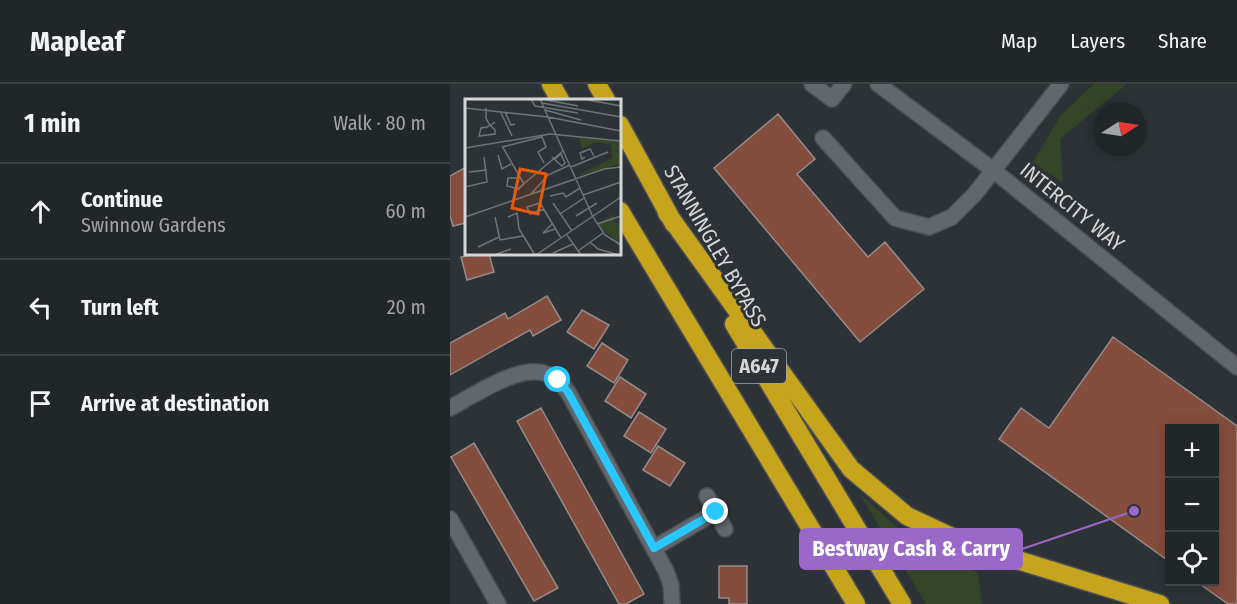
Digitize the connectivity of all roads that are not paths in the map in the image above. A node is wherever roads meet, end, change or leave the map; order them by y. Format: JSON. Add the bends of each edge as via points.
{"nodes":[{"id":1,"x":551,"y":84,"type":"edge"},
{"id":2,"x":597,"y":84,"type":"edge"},
{"id":3,"x":812,"y":84,"type":"edge"},
{"id":4,"x":844,"y":84,"type":"edge"},
{"id":5,"x":878,"y":84,"type":"edge"},
{"id":6,"x":1060,"y":84,"type":"edge"},
{"id":7,"x":559,"y":99,"type":"edge"},
{"id":8,"x":605,"y":99,"type":"edge"},
{"id":9,"x":621,"y":127,"type":"edge"},
{"id":10,"x":823,"y":138,"type":"dead end"},
{"id":11,"x":993,"y":170,"type":"junction"},
{"id":12,"x":621,"y":213,"type":"edge"},
{"id":13,"x":667,"y":213,"type":"junction"},
{"id":14,"x":1237,"y":367,"type":"edge"},
{"id":15,"x":450,"y":408,"type":"edge"},
{"id":16,"x":707,"y":496,"type":"dead end"},
{"id":17,"x":716,"y":512,"type":"junction"},
{"id":18,"x":450,"y":519,"type":"edge"},
{"id":19,"x":725,"y":528,"type":"dead end"},
{"id":20,"x":654,"y":548,"type":"junction"},
{"id":21,"x":498,"y":604,"type":"edge"},
{"id":22,"x":672,"y":604,"type":"edge"},
{"id":23,"x":856,"y":604,"type":"edge"},
{"id":24,"x":902,"y":604,"type":"edge"},
{"id":25,"x":1160,"y":604,"type":"edge"}],
"edges":[{"from":1,"to":7,"type":"highway"},
{"from":2,"to":8,"type":"highway"},
{"from":3,"to":4,"type":"street","via":[[832,99]]},
{"from":5,"to":11,"type":"street","name":"INTERCITY WAY"},
{"from":6,"to":11,"type":"street"},
{"from":9,"to":13,"type":"highway","name":"STANNINGLEY BYPASS","number":"A647"},
{"from":10,"to":11,"type":"street","via":[[895,218],[929,227],[952,217]]},
{"from":11,"to":14,"type":"street","name":"INTERCITY WAY"},
{"from":12,"to":23,"type":"highway","number":"A647"},
{"from":13,"to":24,"type":"highway","name":"STANNINGLEY BYPASS","number":"A647"},
{"from":13,"to":25,"type":"highway","via":[[851,469],[908,516],[969,545]]},
{"from":15,"to":20,"type":"street","via":[[510,376],[545,373],[558,380]]},
{"from":16,"to":17,"type":"street"},
{"from":17,"to":19,"type":"street"},
{"from":17,"to":20,"type":"street"},
{"from":18,"to":21,"type":"street"},
{"from":20,"to":22,"type":"street","via":[[671,585]]}]}
